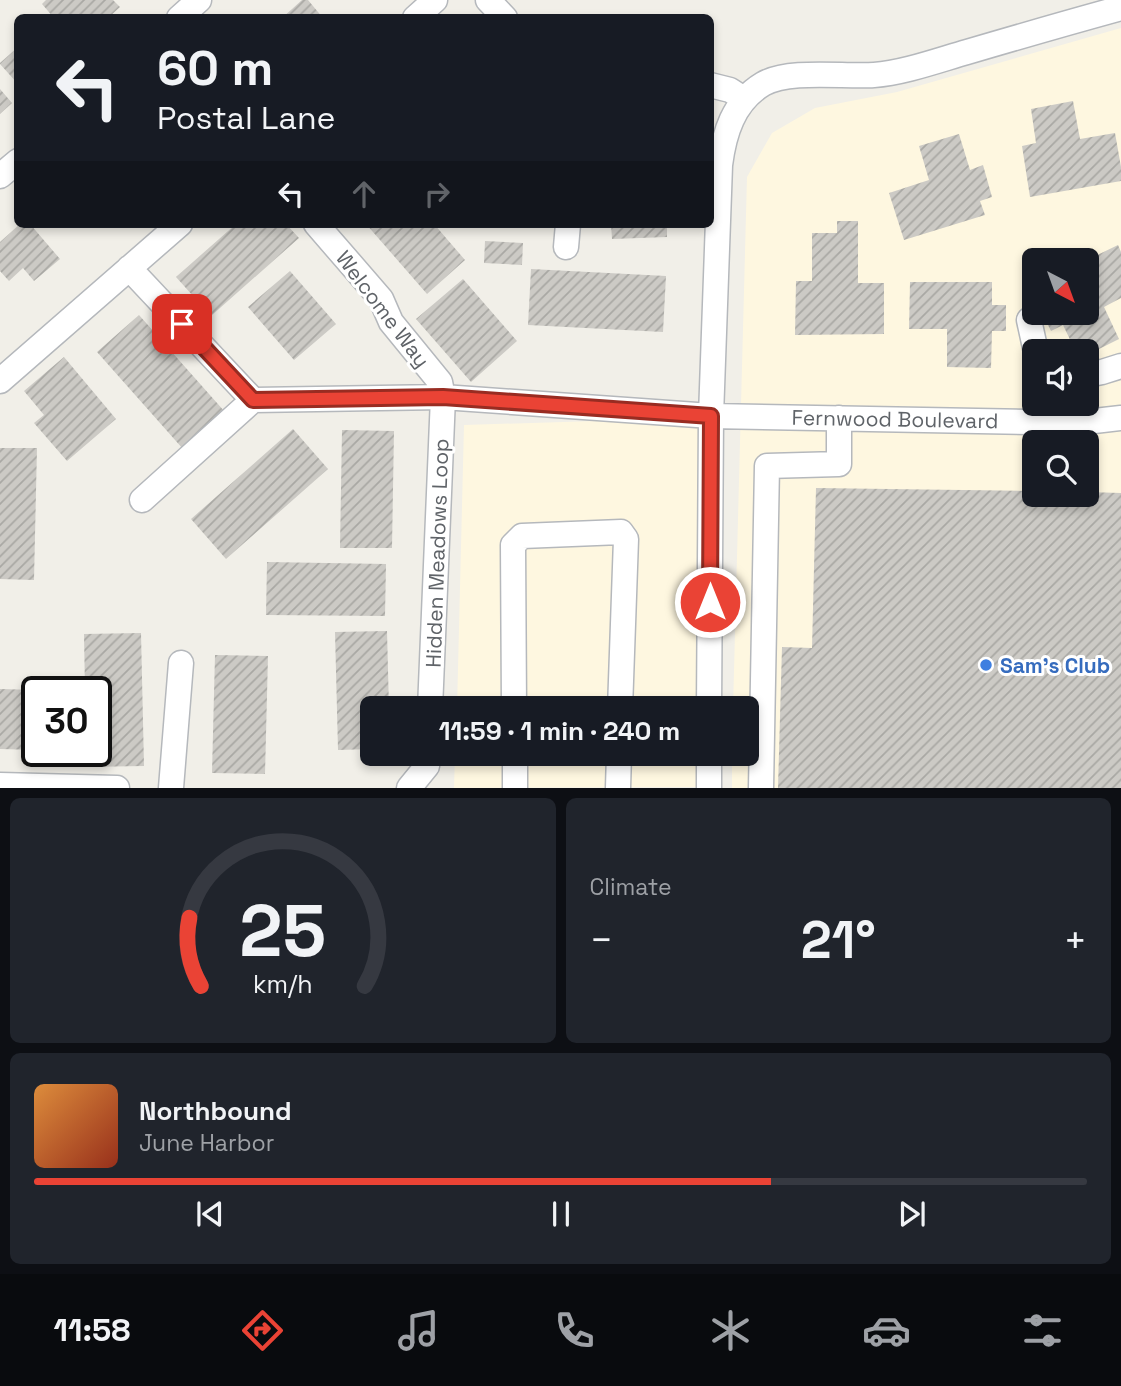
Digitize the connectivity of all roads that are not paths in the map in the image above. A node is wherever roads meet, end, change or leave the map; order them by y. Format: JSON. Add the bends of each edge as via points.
{"nodes":[{"id":1,"x":199,"y":0,"type":"edge"},
{"id":2,"x":435,"y":0,"type":"edge"},
{"id":3,"x":488,"y":0,"type":"edge"},
{"id":4,"x":1121,"y":8,"type":"edge"},
{"id":5,"x":183,"y":14,"type":"edge"},
{"id":6,"x":419,"y":14,"type":"edge"},
{"id":7,"x":501,"y":14,"type":"edge"},
{"id":8,"x":714,"y":87,"type":"edge"},
{"id":9,"x":744,"y":99,"type":"junction"},
{"id":10,"x":14,"y":164,"type":"edge"},
{"id":11,"x":0,"y":176,"type":"edge"},
{"id":12,"x":175,"y":228,"type":"edge"},
{"id":13,"x":319,"y":228,"type":"edge"},
{"id":14,"x":129,"y":268,"type":"junction"},
{"id":15,"x":1121,"y":366,"type":"edge"},
{"id":16,"x":1099,"y":373,"type":"edge"},
{"id":17,"x":0,"y":381,"type":"edge"},
{"id":18,"x":443,"y":397,"type":"junction"},
{"id":19,"x":253,"y":400,"type":"junction"},
{"id":20,"x":1022,"y":413,"type":"edge"},
{"id":21,"x":711,"y":416,"type":"junction"},
{"id":22,"x":1052,"y":416,"type":"edge"},
{"id":23,"x":839,"y":418,"type":"junction"},
{"id":24,"x":1121,"y":418,"type":"edge"},
{"id":25,"x":142,"y":500,"type":"dead end"},
{"id":26,"x":181,"y":663,"type":"dead end"},
{"id":27,"x":431,"y":696,"type":"edge"},
{"id":28,"x":514,"y":696,"type":"edge"},
{"id":29,"x":620,"y":696,"type":"edge"},
{"id":30,"x":709,"y":696,"type":"edge"},
{"id":31,"x":427,"y":766,"type":"edge"},
{"id":32,"x":515,"y":766,"type":"edge"},
{"id":33,"x":619,"y":766,"type":"edge"},
{"id":34,"x":709,"y":766,"type":"edge"},
{"id":35,"x":0,"y":785,"type":"edge"},
{"id":36,"x":117,"y":788,"type":"edge"},
{"id":37,"x":171,"y":788,"type":"edge"},
{"id":38,"x":409,"y":788,"type":"edge"},
{"id":39,"x":515,"y":788,"type":"edge"},
{"id":40,"x":618,"y":788,"type":"edge"},
{"id":41,"x":709,"y":788,"type":"edge"},
{"id":42,"x":761,"y":788,"type":"edge"}],
"edges":[{"from":1,"to":5,"type":"street"},
{"from":2,"to":6,"type":"street"},
{"from":3,"to":7,"type":"street"},
{"from":4,"to":9,"type":"street","via":[[877,75],[786,76],[764,83]]},
{"from":8,"to":9,"type":"street"},
{"from":9,"to":21,"type":"street","via":[[730,122],[720,166]]},
{"from":10,"to":11,"type":"street"},
{"from":12,"to":14,"type":"street"},
{"from":13,"to":18,"type":"street","name":"Welcome Way","via":[[381,299],[391,322],[440,382]]},
{"from":14,"to":17,"type":"street"},
{"from":14,"to":19,"type":"street"},
{"from":15,"to":16,"type":"street"},
{"from":18,"to":19,"type":"street","name":"Fernwood Boulevard"},
{"from":18,"to":21,"type":"street","name":"Fernwood Boulevard"},
{"from":18,"to":27,"type":"street","name":"Hidden Meadows Loop"},
{"from":19,"to":25,"type":"street"},
{"from":20,"to":23,"type":"street","name":"Fernwood Boulevard"},
{"from":21,"to":23,"type":"street","name":"Fernwood Boulevard"},
{"from":21,"to":30,"type":"street"},
{"from":22,"to":24,"type":"street","name":"Fernwood Boulevard","via":[[1077,423]]},
{"from":23,"to":42,"type":"street","via":[[839,464],[767,466]]},
{"from":26,"to":37,"type":"street"},
{"from":28,"to":29,"type":"street","via":[[513,545],[522,536],[621,532],[626,540]]},
{"from":31,"to":38,"type":"street"},
{"from":32,"to":39,"type":"street"},
{"from":33,"to":40,"type":"street"},
{"from":34,"to":41,"type":"street"},
{"from":35,"to":36,"type":"street"}]}
